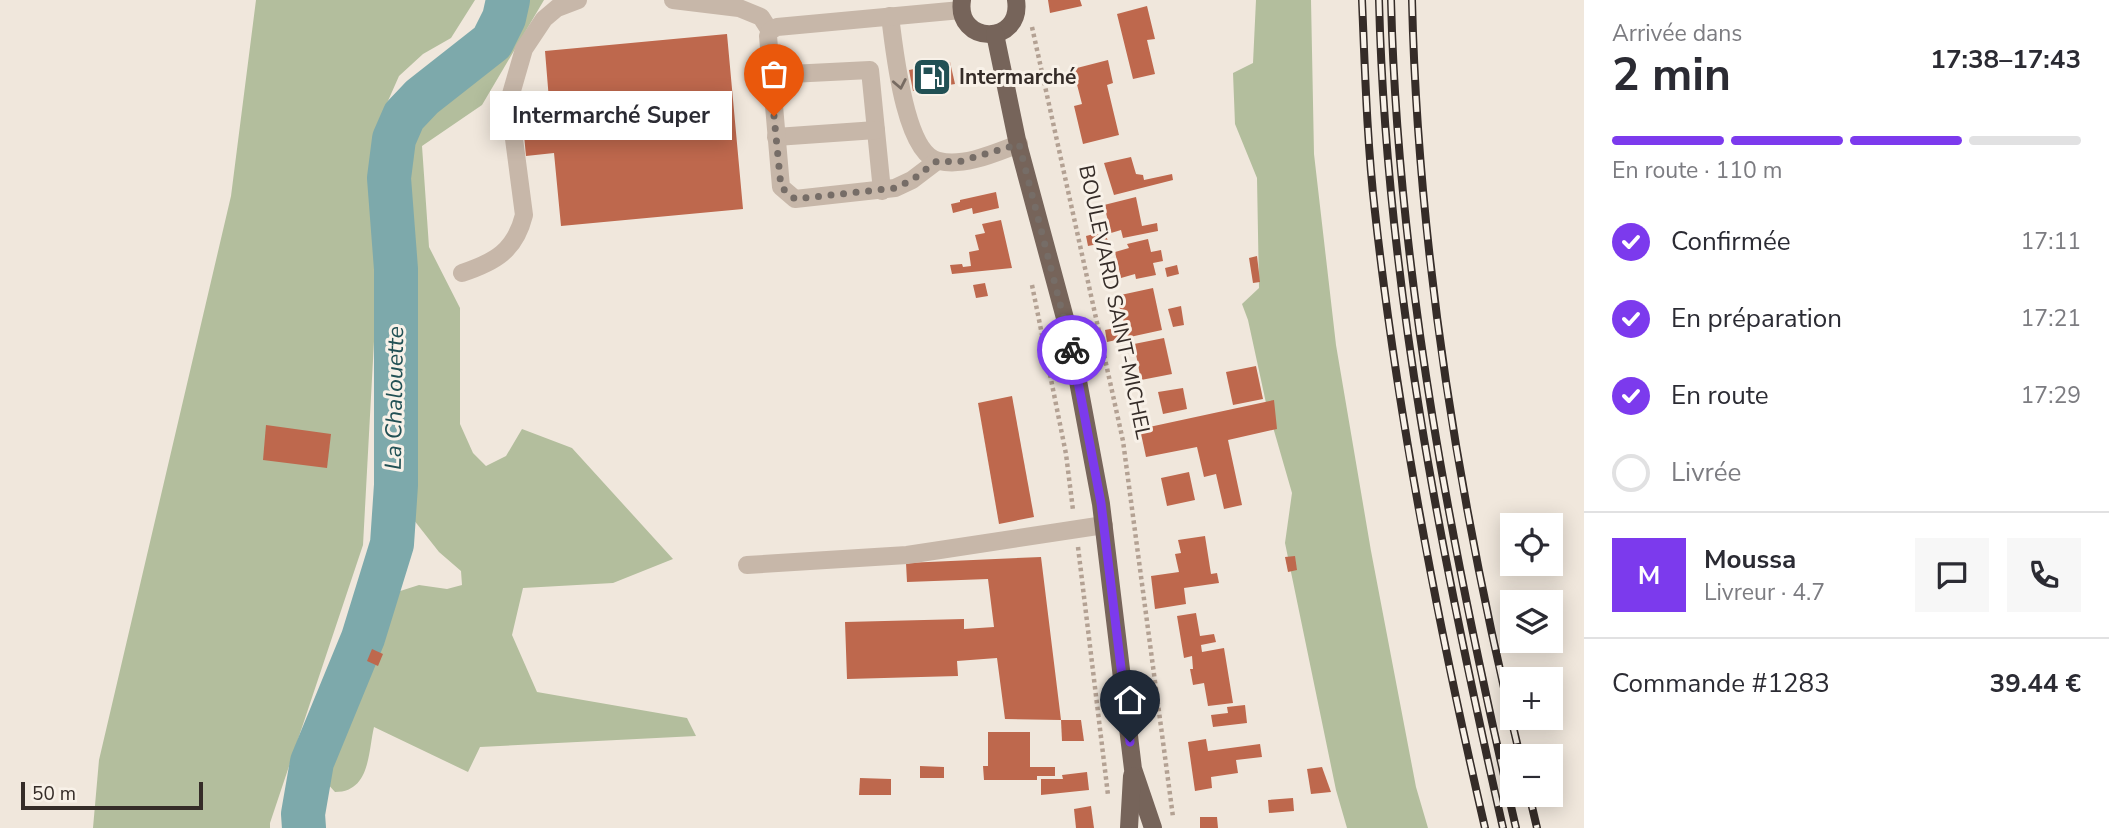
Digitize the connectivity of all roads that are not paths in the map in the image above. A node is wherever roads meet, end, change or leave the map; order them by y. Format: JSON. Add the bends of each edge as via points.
{"nodes":[{"id":1,"x":578,"y":0,"type":"edge"},
{"id":2,"x":673,"y":0,"type":"edge"},
{"id":3,"x":1016,"y":1,"type":"edge"},
{"id":4,"x":743,"y":5,"type":"edge"},
{"id":5,"x":961,"y":5,"type":"edge"},
{"id":6,"x":917,"y":7,"type":"edge"},
{"id":7,"x":890,"y":16,"type":"junction"},
{"id":8,"x":770,"y":31,"type":"junction"},
{"id":9,"x":995,"y":34,"type":"junction"},
{"id":10,"x":770,"y":75,"type":"junction"},
{"id":11,"x":876,"y":130,"type":"junction"},
{"id":12,"x":776,"y":137,"type":"junction"},
{"id":13,"x":1019,"y":144,"type":"junction"},
{"id":14,"x":937,"y":161,"type":"junction"},
{"id":15,"x":882,"y":191,"type":"junction"},
{"id":16,"x":462,"y":273,"type":"dead end"},
{"id":17,"x":1104,"y":525,"type":"junction"},
{"id":18,"x":747,"y":565,"type":"dead end"},
{"id":19,"x":1133,"y":769,"type":"junction"},
{"id":20,"x":1129,"y":828,"type":"edge"},
{"id":21,"x":1153,"y":828,"type":"edge"}],
"edges":[{"from":1,"to":16,"type":"lane","via":[[544,19],[524,49],[509,101],[524,215],[519,234],[506,251]]},
{"from":2,"to":4,"type":"lane"},
{"from":3,"to":9,"type":"main road","via":[[1014,19]]},
{"from":4,"to":8,"type":"lane","via":[[761,17]]},
{"from":5,"to":6,"type":"lane"},
{"from":5,"to":9,"type":"main road","via":[[963,19],[975,32]]},
{"from":6,"to":7,"type":"lane"},
{"from":7,"to":8,"type":"lane"},
{"from":7,"to":14,"type":"lane","one_way":true,"via":[[900,89],[915,134],[927,155]]},
{"from":8,"to":10,"type":"lane"},
{"from":9,"to":13,"type":"main road"},
{"from":10,"to":11,"type":"lane","via":[[870,70]]},
{"from":10,"to":12,"type":"lane"},
{"from":11,"to":12,"type":"lane"},
{"from":11,"to":15,"type":"lane"},
{"from":12,"to":15,"type":"lane","via":[[781,187],[795,199]]},
{"from":13,"to":14,"type":"lane","via":[[958,162]]},
{"from":13,"to":17,"type":"main road","via":[[1069,333]]},
{"from":14,"to":15,"type":"lane","via":[[912,180]]},
{"from":17,"to":18,"type":"lane","via":[[907,555]]},
{"from":17,"to":19,"type":"main road"},
{"from":19,"to":20,"type":"main road"},
{"from":19,"to":21,"type":"main road"}]}
